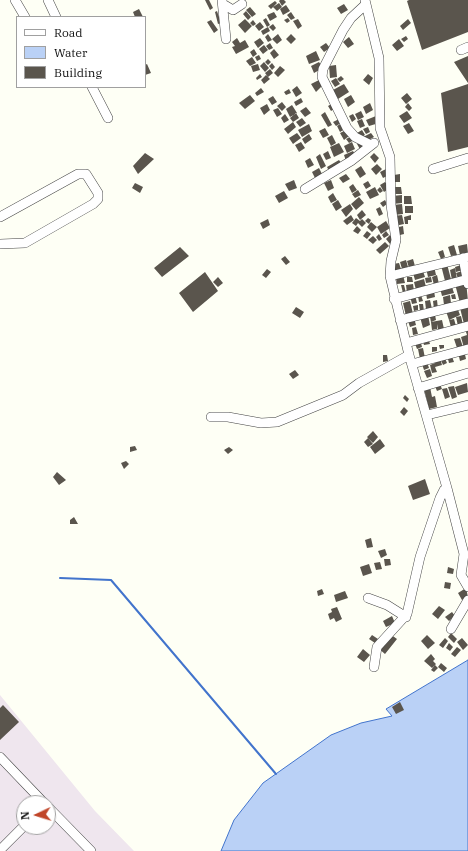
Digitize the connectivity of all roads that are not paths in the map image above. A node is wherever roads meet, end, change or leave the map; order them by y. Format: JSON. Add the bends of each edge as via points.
{"nodes":[{"id":1,"x":15,"y":0,"type":"edge"},
{"id":2,"x":48,"y":0,"type":"edge"},
{"id":3,"x":222,"y":2,"type":"edge"},
{"id":4,"x":365,"y":2,"type":"edge"},
{"id":5,"x":242,"y":4,"type":"dead end"},
{"id":6,"x":24,"y":16,"type":"edge"},
{"id":7,"x":56,"y":16,"type":"edge"},
{"id":8,"x":226,"y":39,"type":"dead end"},
{"id":9,"x":93,"y":88,"type":"edge"},
{"id":10,"x":108,"y":118,"type":"dead end"},
{"id":11,"x":382,"y":139,"type":"junction"},
{"id":12,"x":371,"y":145,"type":"junction"},
{"id":13,"x":468,"y":158,"type":"edge"},
{"id":14,"x":433,"y":169,"type":"dead end"},
{"id":15,"x":305,"y":190,"type":"dead end"},
{"id":16,"x":0,"y":217,"type":"edge"},
{"id":17,"x":0,"y":244,"type":"edge"},
{"id":18,"x":465,"y":257,"type":"edge"},
{"id":19,"x":390,"y":276,"type":"junction"},
{"id":20,"x":468,"y":281,"type":"edge"},
{"id":21,"x":394,"y":299,"type":"junction"},
{"id":22,"x":468,"y":303,"type":"edge"},
{"id":23,"x":400,"y":320,"type":"junction"},
{"id":24,"x":468,"y":326,"type":"edge"},
{"id":25,"x":406,"y":343,"type":"junction"},
{"id":26,"x":468,"y":349,"type":"edge"},
{"id":27,"x":408,"y":355,"type":"junction"},
{"id":28,"x":412,"y":364,"type":"junction"},
{"id":29,"x":468,"y":373,"type":"edge"},
{"id":30,"x":418,"y":388,"type":"junction"},
{"id":31,"x":468,"y":405,"type":"edge"},
{"id":32,"x":427,"y":415,"type":"junction"},
{"id":33,"x":211,"y":417,"type":"dead end"},
{"id":34,"x":447,"y":488,"type":"junction"},
{"id":35,"x":468,"y":587,"type":"edge"},
{"id":36,"x":368,"y":598,"type":"dead end"},
{"id":37,"x":468,"y":600,"type":"edge"},
{"id":38,"x":406,"y":617,"type":"junction"},
{"id":39,"x":451,"y":629,"type":"dead end"},
{"id":40,"x":374,"y":667,"type":"dead end"},
{"id":41,"x":2,"y":763,"type":"edge"},
{"id":42,"x":36,"y":795,"type":"edge"},
{"id":43,"x":56,"y":815,"type":"edge"},
{"id":44,"x":16,"y":834,"type":"edge"},
{"id":45,"x":0,"y":850,"type":"edge"},
{"id":46,"x":89,"y":850,"type":"edge"}],
"edges":[{"from":1,"to":6,"type":"street"},
{"from":2,"to":7,"type":"street"},
{"from":3,"to":5,"type":"street","via":[[233,10]]},
{"from":3,"to":8,"type":"street"},
{"from":4,"to":11,"type":"street","via":[[379,58],[378,119]]},
{"from":4,"to":12,"type":"street","via":[[343,30],[323,69],[322,77],[346,128],[355,137]]},
{"from":9,"to":10,"type":"street"},
{"from":11,"to":12,"type":"street"},
{"from":11,"to":19,"type":"street","via":[[390,157],[391,205],[396,236]]},
{"from":12,"to":15,"type":"street"},
{"from":13,"to":14,"type":"street"},
{"from":16,"to":17,"type":"street","via":[[78,174],[86,174],[98,193],[98,199],[93,204],[25,243]]},
{"from":18,"to":19,"type":"street"},
{"from":18,"to":20,"type":"street"},
{"from":19,"to":21,"type":"street"},
{"from":20,"to":21,"type":"street"},
{"from":21,"to":23,"type":"street"},
{"from":22,"to":23,"type":"street"},
{"from":23,"to":25,"type":"street"},
{"from":24,"to":25,"type":"street"},
{"from":25,"to":27,"type":"street"},
{"from":26,"to":28,"type":"street"},
{"from":27,"to":28,"type":"street"},
{"from":27,"to":33,"type":"street","via":[[343,395],[277,422],[261,423],[228,417]]},
{"from":28,"to":30,"type":"street"},
{"from":29,"to":30,"type":"street"},
{"from":30,"to":32,"type":"street"},
{"from":31,"to":32,"type":"street"},
{"from":32,"to":34,"type":"street"},
{"from":34,"to":35,"type":"street","via":[[464,554],[460,574]]},
{"from":34,"to":38,"type":"street","via":[[440,498],[420,557]]},
{"from":36,"to":38,"type":"street","via":[[387,605]]},
{"from":37,"to":39,"type":"street"},
{"from":38,"to":40,"type":"street","via":[[377,647]]},
{"from":41,"to":42,"type":"street"},
{"from":43,"to":46,"type":"street"},
{"from":44,"to":45,"type":"street"}]}
